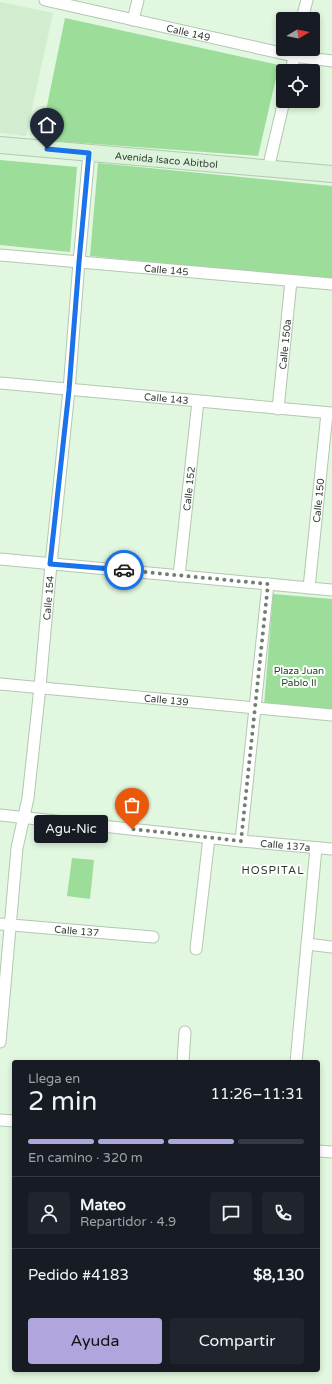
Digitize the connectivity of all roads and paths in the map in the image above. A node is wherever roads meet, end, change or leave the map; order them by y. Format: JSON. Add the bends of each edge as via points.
{"nodes":[{"id":1,"x":45,"y":0,"type":"edge"},
{"id":2,"x":138,"y":0,"type":"edge"},
{"id":3,"x":307,"y":0,"type":"edge"},
{"id":4,"x":304,"y":12,"type":"edge"},
{"id":5,"x":133,"y":20,"type":"junction"},
{"id":6,"x":276,"y":48,"type":"edge"},
{"id":7,"x":311,"y":56,"type":"edge"},
{"id":8,"x":332,"y":61,"type":"edge"},
{"id":9,"x":282,"y":108,"type":"edge"},
{"id":10,"x":0,"y":145,"type":"edge"},
{"id":11,"x":89,"y":153,"type":"junction"},
{"id":12,"x":268,"y":169,"type":"junction"},
{"id":13,"x":332,"y":174,"type":"edge"},
{"id":14,"x":0,"y":255,"type":"edge"},
{"id":15,"x":79,"y":262,"type":"junction"},
{"id":16,"x":291,"y":281,"type":"junction"},
{"id":17,"x":332,"y":284,"type":"edge"},
{"id":18,"x":0,"y":383,"type":"edge"},
{"id":19,"x":69,"y":390,"type":"junction"},
{"id":20,"x":198,"y":401,"type":"junction"},
{"id":21,"x":278,"y":409,"type":"junction"},
{"id":22,"x":329,"y":413,"type":"edge"},
{"id":23,"x":0,"y":559,"type":"edge"},
{"id":24,"x":50,"y":564,"type":"junction"},
{"id":25,"x":179,"y":576,"type":"junction"},
{"id":26,"x":268,"y":584,"type":"junction"},
{"id":27,"x":309,"y":588,"type":"junction"},
{"id":28,"x":332,"y":590,"type":"edge"},
{"id":29,"x":0,"y":684,"type":"edge"},
{"id":30,"x":40,"y":687,"type":"junction"},
{"id":31,"x":255,"y":708,"type":"junction"},
{"id":32,"x":332,"y":715,"type":"edge"},
{"id":33,"x":0,"y":814,"type":"edge"},
{"id":34,"x":24,"y":817,"type":"junction"},
{"id":35,"x":209,"y":838,"type":"junction"},
{"id":36,"x":241,"y":841,"type":"junction"},
{"id":37,"x":316,"y":848,"type":"junction"},
{"id":38,"x":332,"y":849,"type":"edge"},
{"id":39,"x":5,"y":924,"type":"edge"},
{"id":40,"x":153,"y":937,"type":"dead end"},
{"id":41,"x":307,"y":944,"type":"junction"},
{"id":42,"x":332,"y":947,"type":"edge"},
{"id":43,"x":196,"y":949,"type":"dead end"},
{"id":44,"x":185,"y":1032,"type":"dead end"},
{"id":45,"x":0,"y":1042,"type":"edge"},
{"id":46,"x":183,"y":1060,"type":"edge"},
{"id":47,"x":296,"y":1060,"type":"edge"},
{"id":48,"x":0,"y":1120,"type":"edge"},
{"id":49,"x":12,"y":1121,"type":"edge"},
{"id":50,"x":320,"y":1151,"type":"edge"},
{"id":51,"x":332,"y":1152,"type":"edge"}],
"edges":[{"from":1,"to":5,"type":"street","name":"Calle 149"},
{"from":2,"to":5,"type":"street"},
{"from":3,"to":4,"type":"street"},
{"from":5,"to":6,"type":"street","name":"Calle 149"},
{"from":7,"to":8,"type":"street","name":"Calle 149"},
{"from":9,"to":12,"type":"street"},
{"from":10,"to":11,"type":"main road","name":"Avenida Isaco Abitbol"},
{"from":11,"to":12,"type":"main road","name":"Avenida Isaco Abitbol"},
{"from":11,"to":15,"type":"street","name":"Calle 154"},
{"from":12,"to":13,"type":"main road","name":"Avenida Isaco Abitbol"},
{"from":14,"to":15,"type":"street","name":"Calle 145"},
{"from":15,"to":16,"type":"street","name":"Calle 145"},
{"from":15,"to":19,"type":"street","name":"Calle 154"},
{"from":16,"to":17,"type":"street","name":"Calle 145"},
{"from":16,"to":21,"type":"street","name":"Calle 150a"},
{"from":18,"to":19,"type":"street","name":"Calle 143"},
{"from":19,"to":20,"type":"street","name":"Calle 143"},
{"from":19,"to":24,"type":"street","name":"Calle 154"},
{"from":20,"to":21,"type":"street","name":"Calle 143"},
{"from":20,"to":25,"type":"street","name":"Calle 152"},
{"from":21,"to":22,"type":"street","name":"Calle 143"},
{"from":22,"to":27,"type":"street","name":"Calle 150"},
{"from":23,"to":24,"type":"street"},
{"from":24,"to":25,"type":"street"},
{"from":24,"to":30,"type":"street","name":"Calle 154"},
{"from":25,"to":26,"type":"street"},
{"from":26,"to":27,"type":"street"},
{"from":26,"to":31,"type":"street"},
{"from":27,"to":28,"type":"street"},
{"from":29,"to":30,"type":"street","name":"Calle 139"},
{"from":30,"to":31,"type":"street","name":"Calle 139"},
{"from":30,"to":34,"type":"street","name":"Calle 154"},
{"from":31,"to":32,"type":"street","name":"Calle 139"},
{"from":31,"to":36,"type":"street"},
{"from":33,"to":34,"type":"street","name":"Calle 137a"},
{"from":34,"to":35,"type":"street","name":"Calle 137a"},
{"from":34,"to":39,"type":"street","name":"Calle 154"},
{"from":35,"to":36,"type":"street","name":"Calle 137a"},
{"from":35,"to":43,"type":"street"},
{"from":36,"to":37,"type":"street","name":"Calle 137a"},
{"from":37,"to":38,"type":"street","name":"Calle 137a"},
{"from":37,"to":41,"type":"street"},
{"from":39,"to":40,"type":"street","name":"Calle 137"},
{"from":39,"to":45,"type":"street","name":"Calle 154"},
{"from":41,"to":42,"type":"street"},
{"from":41,"to":47,"type":"street"},
{"from":44,"to":46,"type":"street"},
{"from":48,"to":49,"type":"street"},
{"from":50,"to":51,"type":"street"}]}
